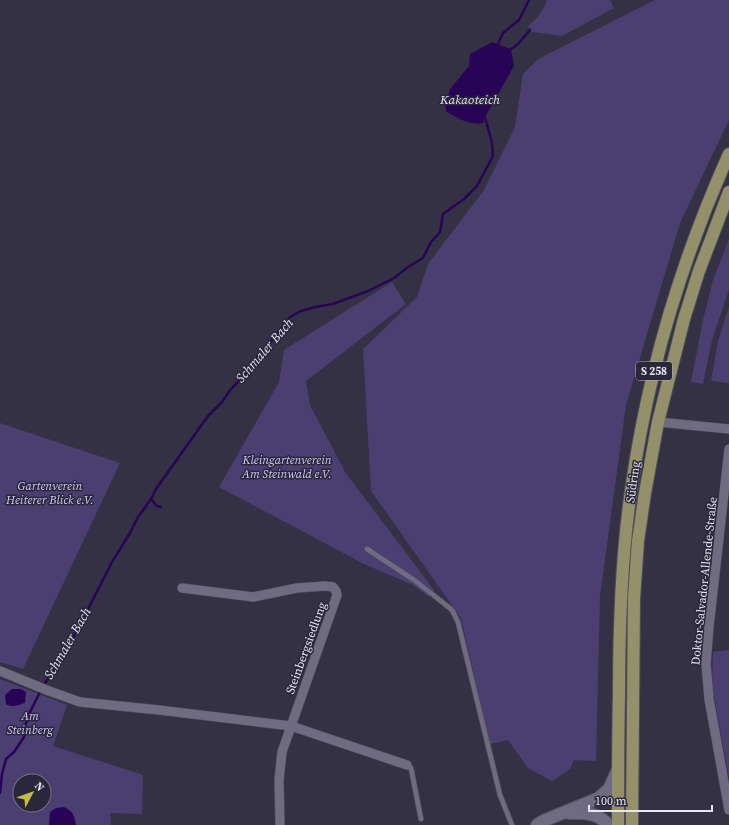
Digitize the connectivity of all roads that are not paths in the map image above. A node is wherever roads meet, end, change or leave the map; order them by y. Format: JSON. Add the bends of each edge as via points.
{"nodes":[{"id":1,"x":729,"y":154,"type":"edge"},
{"id":2,"x":729,"y":192,"type":"edge"},
{"id":3,"x":658,"y":422,"type":"junction"},
{"id":4,"x":729,"y":429,"type":"edge"},
{"id":5,"x":729,"y":449,"type":"edge"},
{"id":6,"x":367,"y":549,"type":"dead end"},
{"id":7,"x":182,"y":588,"type":"dead end"},
{"id":8,"x":0,"y":671,"type":"edge"},
{"id":9,"x":291,"y":726,"type":"junction"},
{"id":10,"x":407,"y":765,"type":"joint"},
{"id":11,"x":618,"y":768,"type":"junction"},
{"id":12,"x":729,"y":810,"type":"edge"},
{"id":13,"x":558,"y":815,"type":"junction"},
{"id":14,"x":421,"y":819,"type":"dead end"},
{"id":15,"x":280,"y":825,"type":"edge"},
{"id":16,"x":512,"y":825,"type":"edge"},
{"id":17,"x":538,"y":825,"type":"edge"},
{"id":18,"x":608,"y":825,"type":"edge"},
{"id":19,"x":618,"y":825,"type":"edge"},
{"id":20,"x":632,"y":825,"type":"edge"}],
"edges":[{"from":1,"to":11,"type":"main road","name":"Südring","number":"S 258","via":[[682,272],[653,372],[642,423],[630,491],[621,599]]},
{"from":2,"to":3,"type":"main road","name":"Südring","number":"S 258","via":[[684,319]]},
{"from":3,"to":4,"type":"street"},
{"from":3,"to":20,"type":"main road","name":"Südring","number":"S 258","via":[[638,542],[634,598]]},
{"from":5,"to":12,"type":"street","name":"Doktor-Salvador-Allende-Straße","via":[[706,664],[709,699]]},
{"from":6,"to":16,"type":"lane","via":[[414,580],[452,610],[458,622],[500,795]]},
{"from":7,"to":9,"type":"street","name":"Steinbergsiedlung","via":[[253,597],[297,588],[333,587],[337,595]]},
{"from":8,"to":9,"type":"street","via":[[80,702]]},
{"from":9,"to":10,"type":"street"},
{"from":9,"to":15,"type":"street","name":"Steinbergsiedlung","via":[[282,752],[279,780]]},
{"from":10,"to":14,"type":"lane","via":[[411,768]]},
{"from":11,"to":13,"type":"main road","number":"S 258","via":[[609,790],[604,794]]},
{"from":11,"to":19,"type":"main road","name":"Südring","number":"S 258"},
{"from":13,"to":17,"type":"main road","number":"S 258"},
{"from":13,"to":18,"type":"main road","number":"S 258","via":[[588,813],[600,817]]}]}
